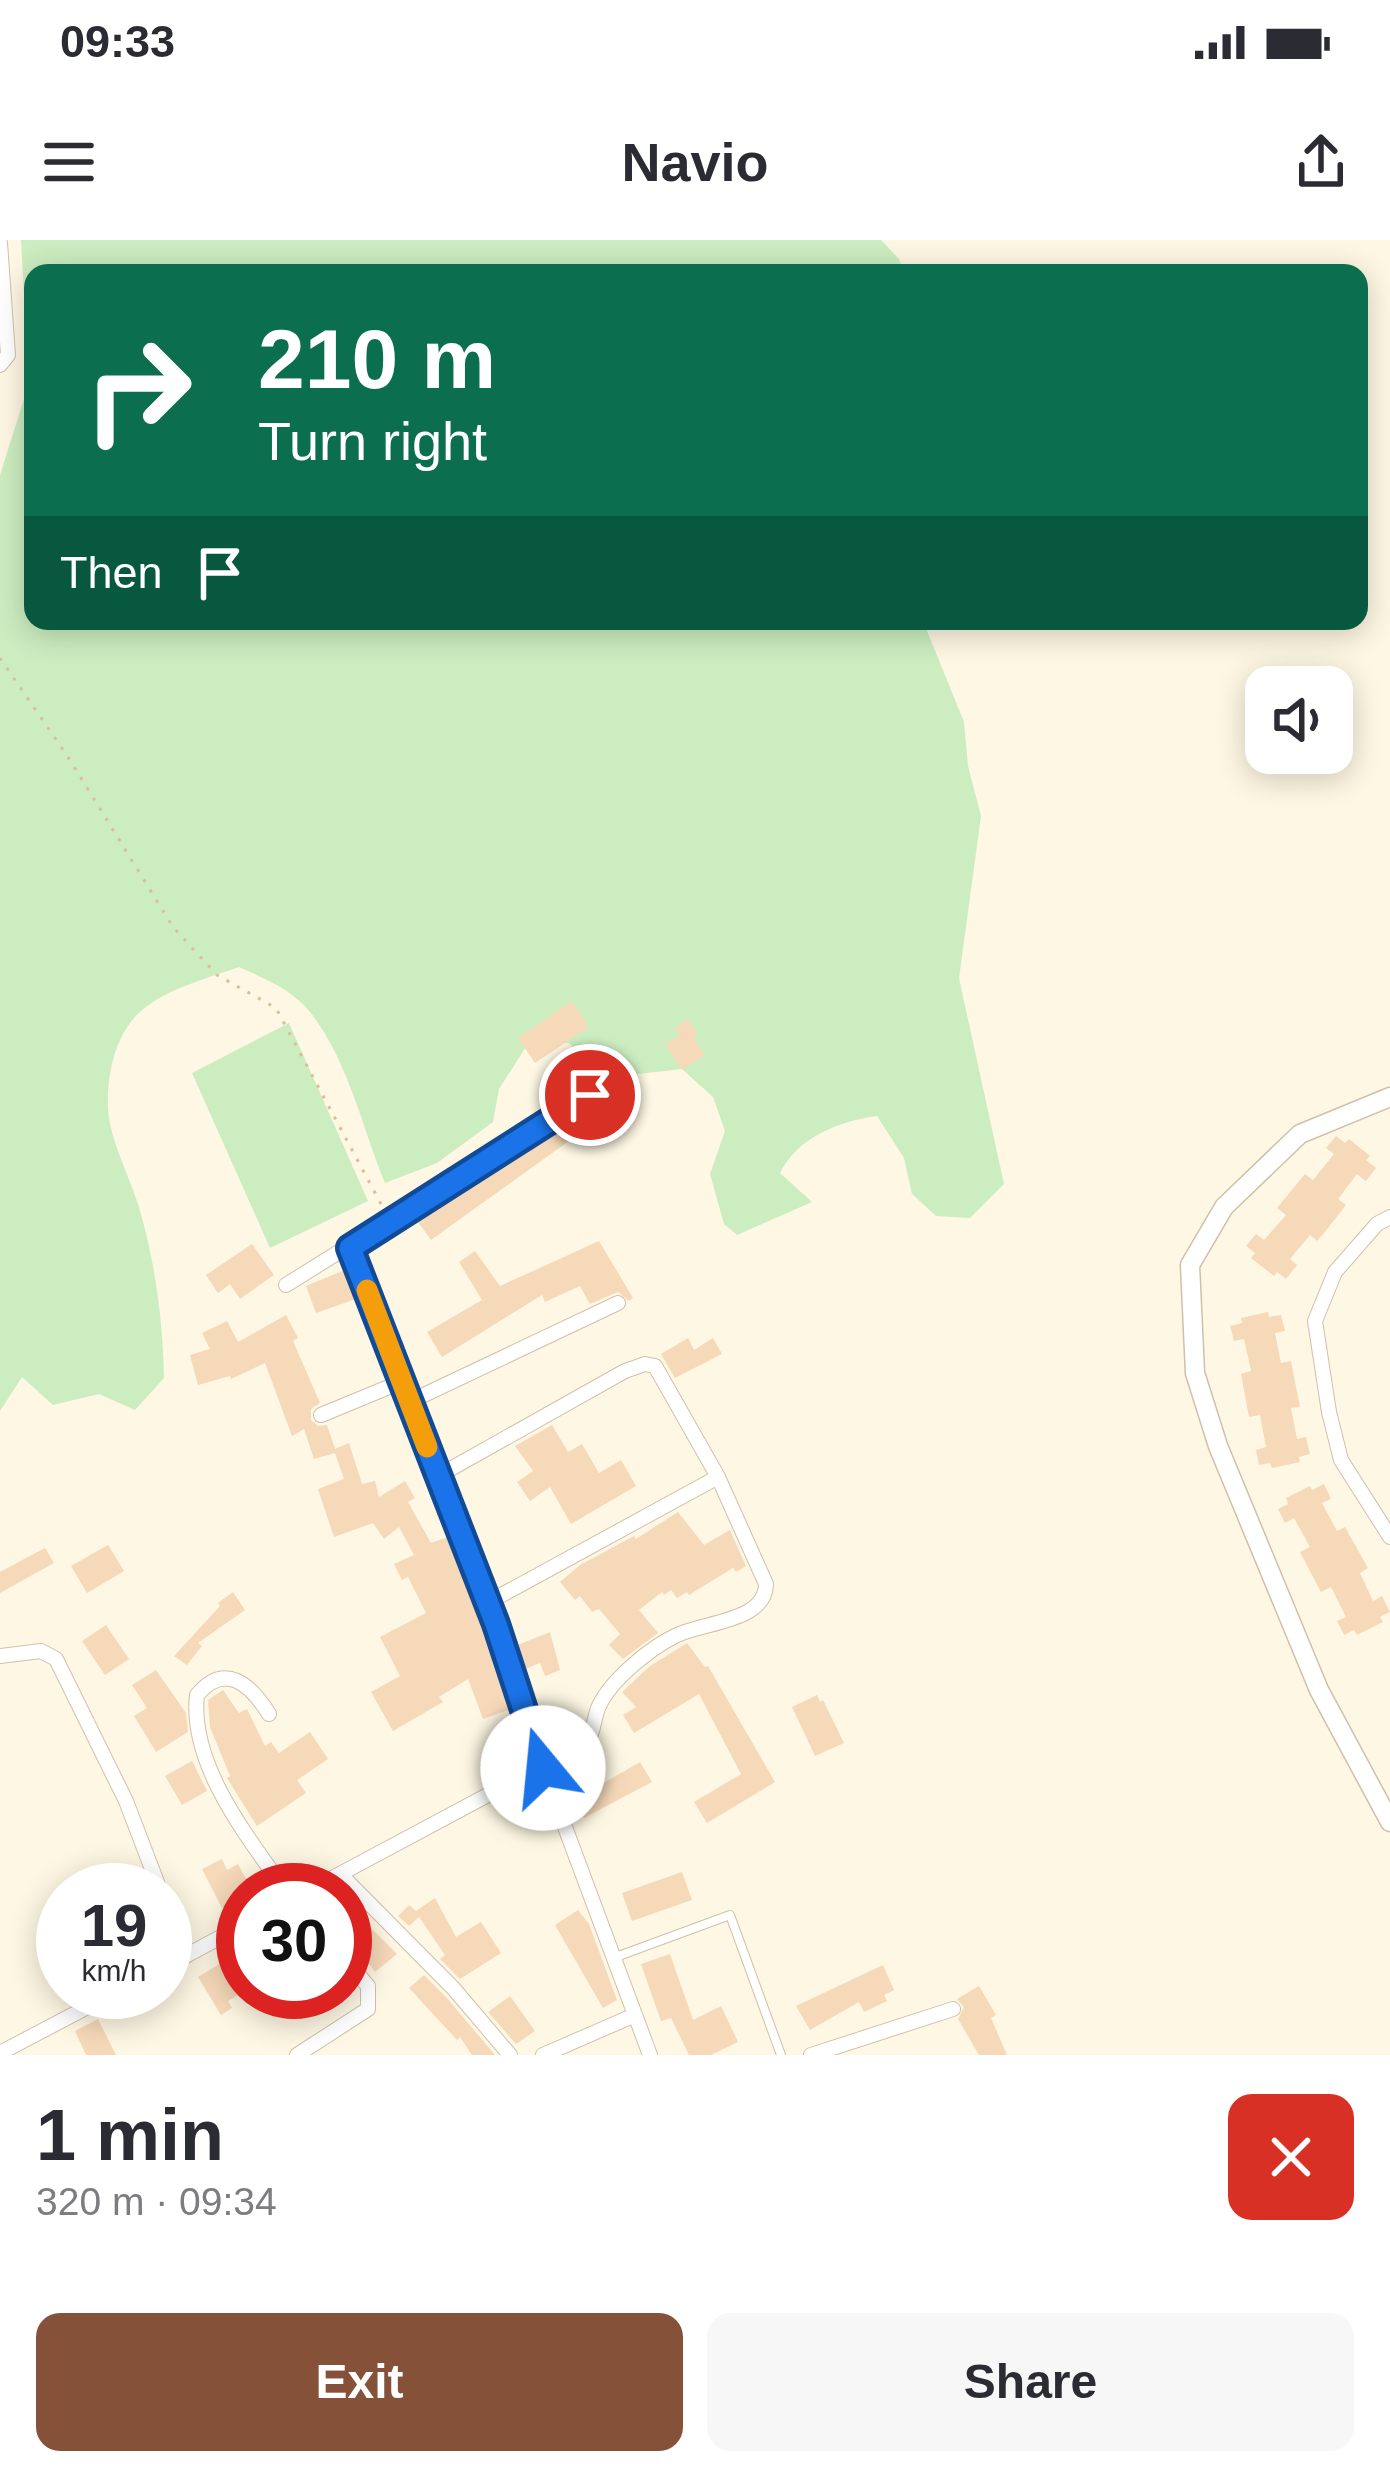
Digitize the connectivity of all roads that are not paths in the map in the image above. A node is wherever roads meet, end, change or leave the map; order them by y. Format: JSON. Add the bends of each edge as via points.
{"nodes":[{"id":1,"x":0,"y":243,"type":"edge"},
{"id":2,"x":0,"y":365,"type":"edge"},
{"id":3,"x":590,"y":1095,"type":"dead end"},
{"id":4,"x":1390,"y":1097,"type":"edge"},
{"id":5,"x":1390,"y":1217,"type":"edge"},
{"id":6,"x":350,"y":1248,"type":"junction"},
{"id":7,"x":286,"y":1285,"type":"dead end"},
{"id":8,"x":618,"y":1303,"type":"dead end"},
{"id":9,"x":401,"y":1382,"type":"junction"},
{"id":10,"x":409,"y":1402,"type":"junction"},
{"id":11,"x":321,"y":1415,"type":"dead end"},
{"id":12,"x":438,"y":1476,"type":"junction"},
{"id":13,"x":718,"y":1477,"type":"junction"},
{"id":14,"x":1390,"y":1537,"type":"edge"},
{"id":15,"x":488,"y":1603,"type":"junction"},
{"id":16,"x":0,"y":1656,"type":"edge"},
{"id":17,"x":269,"y":1714,"type":"dead end"},
{"id":18,"x":543,"y":1768,"type":"junction"},
{"id":19,"x":1390,"y":1822,"type":"edge"},
{"id":20,"x":150,"y":1863,"type":"edge"},
{"id":21,"x":266,"y":1863,"type":"edge"},
{"id":22,"x":361,"y":1863,"type":"edge"},
{"id":23,"x":372,"y":1906,"type":"edge"},
{"id":24,"x":613,"y":1958,"type":"junction"},
{"id":25,"x":953,"y":2009,"type":"dead end"},
{"id":26,"x":635,"y":2014,"type":"junction"},
{"id":27,"x":65,"y":2019,"type":"edge"},
{"id":28,"x":353,"y":2019,"type":"edge"},
{"id":29,"x":0,"y":2053,"type":"edge"},
{"id":30,"x":551,"y":2054,"type":"edge"},
{"id":31,"x":297,"y":2055,"type":"edge"},
{"id":32,"x":510,"y":2055,"type":"edge"},
{"id":33,"x":650,"y":2055,"type":"edge"},
{"id":34,"x":781,"y":2055,"type":"edge"},
{"id":35,"x":812,"y":2055,"type":"edge"}],
"edges":[{"from":1,"to":2,"type":"street","via":[[8,355]]},
{"from":3,"to":6,"type":"street"},
{"from":4,"to":19,"type":"street","via":[[1300,1134],[1224,1207],[1190,1265],[1195,1372],[1219,1446],[1318,1690]]},
{"from":5,"to":14,"type":"street","via":[[1335,1272],[1315,1321],[1341,1460]]},
{"from":6,"to":7,"type":"street"},
{"from":6,"to":9,"type":"street"},
{"from":8,"to":10,"type":"street"},
{"from":9,"to":10,"type":"street"},
{"from":9,"to":11,"type":"street"},
{"from":10,"to":12,"type":"street"},
{"from":12,"to":13,"type":"street","via":[[645,1364],[664,1379]]},
{"from":12,"to":15,"type":"street"},
{"from":13,"to":15,"type":"street"},
{"from":13,"to":18,"type":"street","via":[[766,1595],[742,1614],[670,1638],[613,1686],[587,1742]]},
{"from":15,"to":18,"type":"street"},
{"from":16,"to":20,"type":"street","via":[[56,1658]]},
{"from":17,"to":21,"type":"street","via":[[233,1677],[196,1695],[214,1774]]},
{"from":18,"to":22,"type":"street"},
{"from":18,"to":24,"type":"street"},
{"from":23,"to":32,"type":"street"},
{"from":24,"to":26,"type":"street"},
{"from":24,"to":34,"type":"lane","via":[[730,1915]]},
{"from":25,"to":35,"type":"street"},
{"from":26,"to":30,"type":"street"},
{"from":26,"to":33,"type":"street"},
{"from":27,"to":29,"type":"street"},
{"from":28,"to":31,"type":"street"}]}
